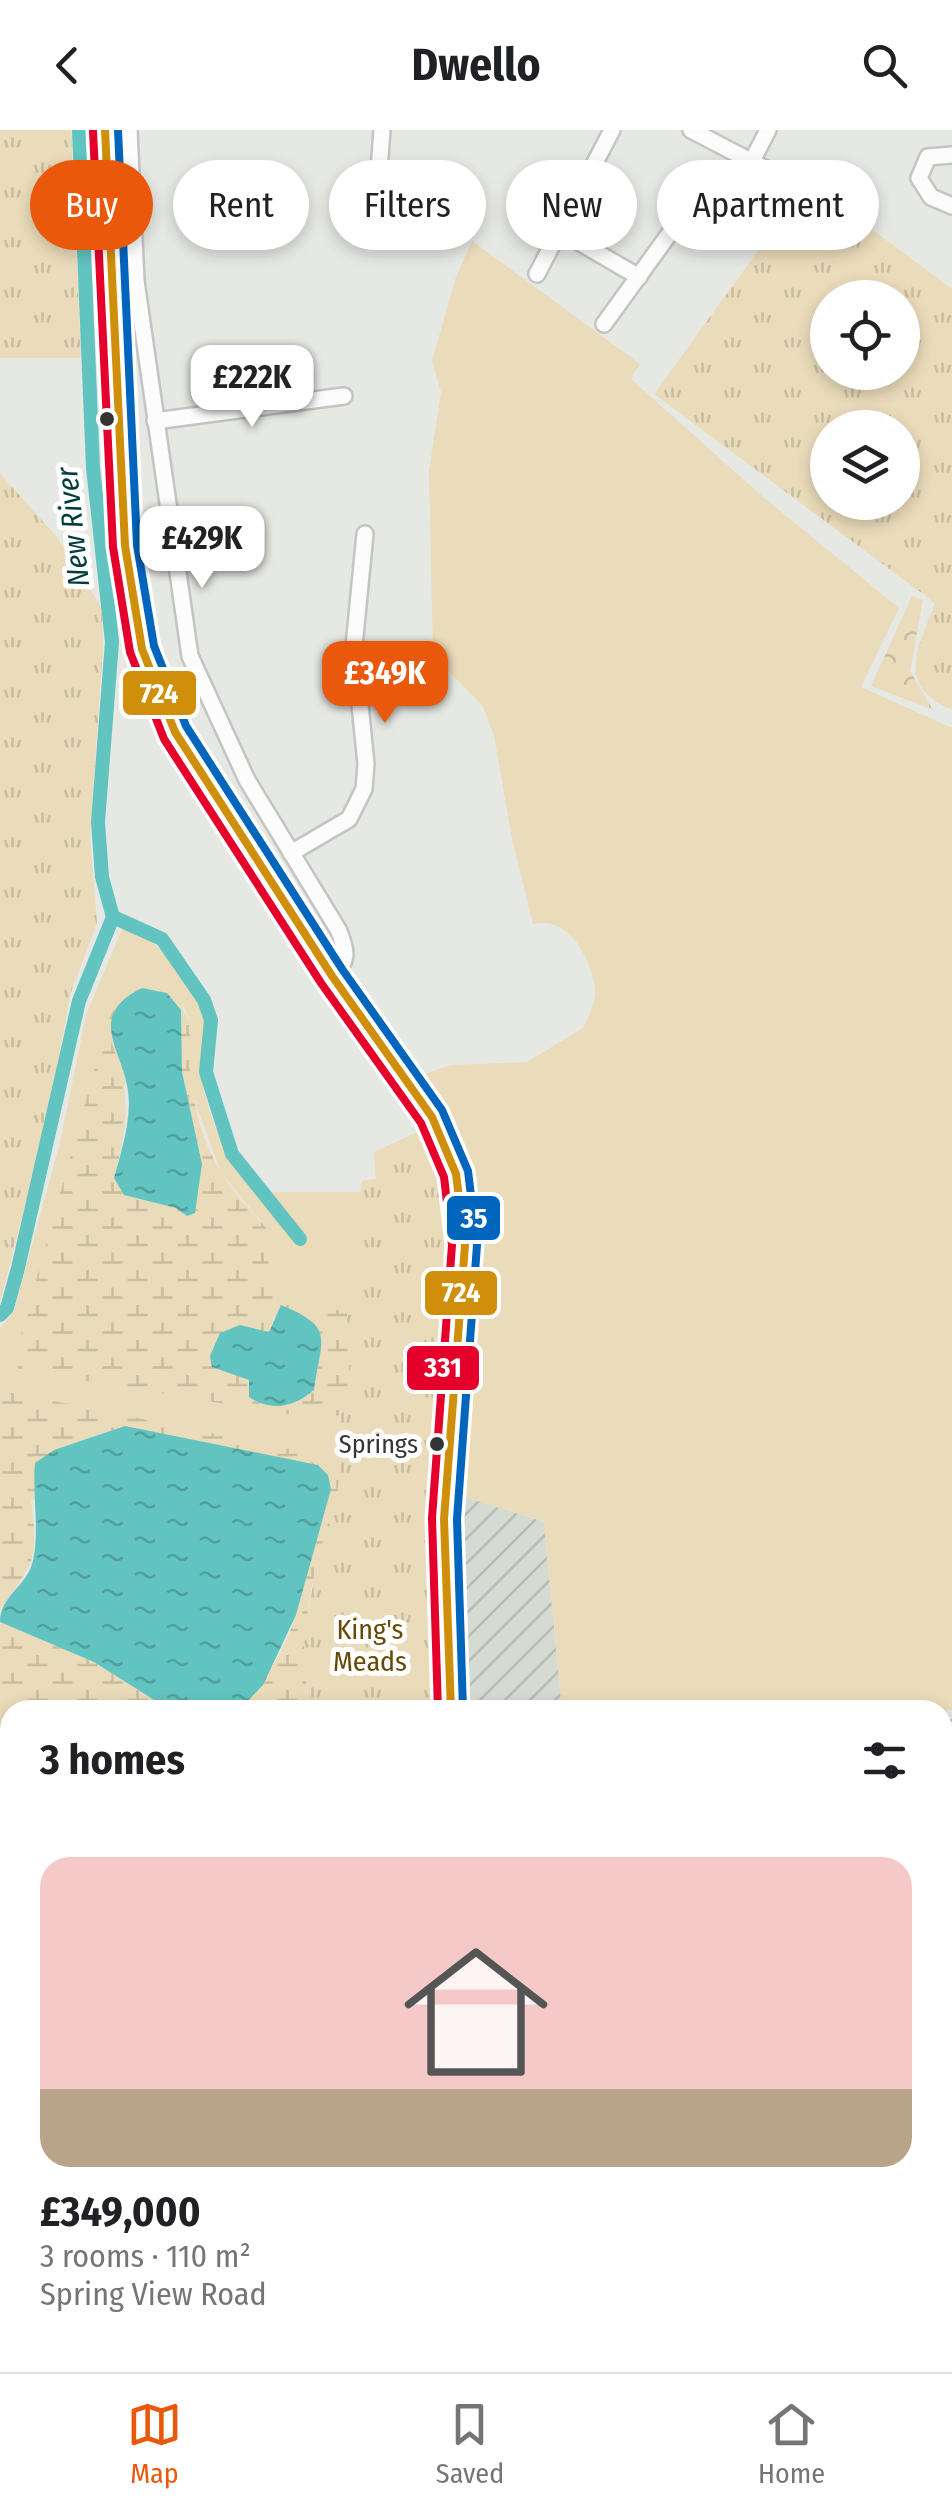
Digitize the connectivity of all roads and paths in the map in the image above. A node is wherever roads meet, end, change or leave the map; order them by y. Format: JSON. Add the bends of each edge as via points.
{"nodes":[{"id":1,"x":105,"y":130,"type":"edge"},
{"id":2,"x":382,"y":130,"type":"edge"},
{"id":3,"x":612,"y":130,"type":"edge"},
{"id":4,"x":692,"y":130,"type":"edge"},
{"id":5,"x":768,"y":130,"type":"edge"},
{"id":6,"x":129,"y":137,"type":"edge"},
{"id":7,"x":952,"y":156,"type":"edge"},
{"id":8,"x":380,"y":160,"type":"edge"},
{"id":9,"x":597,"y":160,"type":"edge"},
{"id":10,"x":952,"y":206,"type":"edge"},
{"id":11,"x":550,"y":250,"type":"edge"},
{"id":12,"x":593,"y":250,"type":"edge"},
{"id":13,"x":657,"y":250,"type":"edge"},
{"id":14,"x":537,"y":274,"type":"dead end"},
{"id":15,"x":639,"y":276,"type":"junction"},
{"id":16,"x":604,"y":324,"type":"dead end"},
{"id":17,"x":344,"y":396,"type":"dead end"},
{"id":18,"x":155,"y":421,"type":"junction"},
{"id":19,"x":365,"y":534,"type":"dead end"},
{"id":20,"x":291,"y":853,"type":"junction"},
{"id":21,"x":332,"y":976,"type":"junction"},
{"id":22,"x":452,"y":1700,"type":"edge"}],
"edges":[{"from":1,"to":21,"type":"main road","via":[[125,546],[142,650],[189,758]]},
{"from":2,"to":8,"type":"street"},
{"from":3,"to":9,"type":"street"},
{"from":4,"to":5,"type":"street","via":[[759,165]]},
{"from":6,"to":18,"type":"street","via":[[136,282]]},
{"from":7,"to":10,"type":"street","via":[[933,155],[919,172],[925,191]]},
{"from":11,"to":14,"type":"street"},
{"from":12,"to":15,"type":"street"},
{"from":13,"to":15,"type":"street"},
{"from":15,"to":16,"type":"street"},
{"from":17,"to":18,"type":"street"},
{"from":18,"to":20,"type":"street","via":[[190,656],[246,780]]},
{"from":19,"to":20,"type":"street","via":[[354,624],[364,789],[350,818]]},
{"from":20,"to":21,"type":"street","via":[[346,952],[344,966]]},
{"from":21,"to":22,"type":"main road","via":[[432,1118],[461,1192],[465,1244],[444,1519]]}]}
